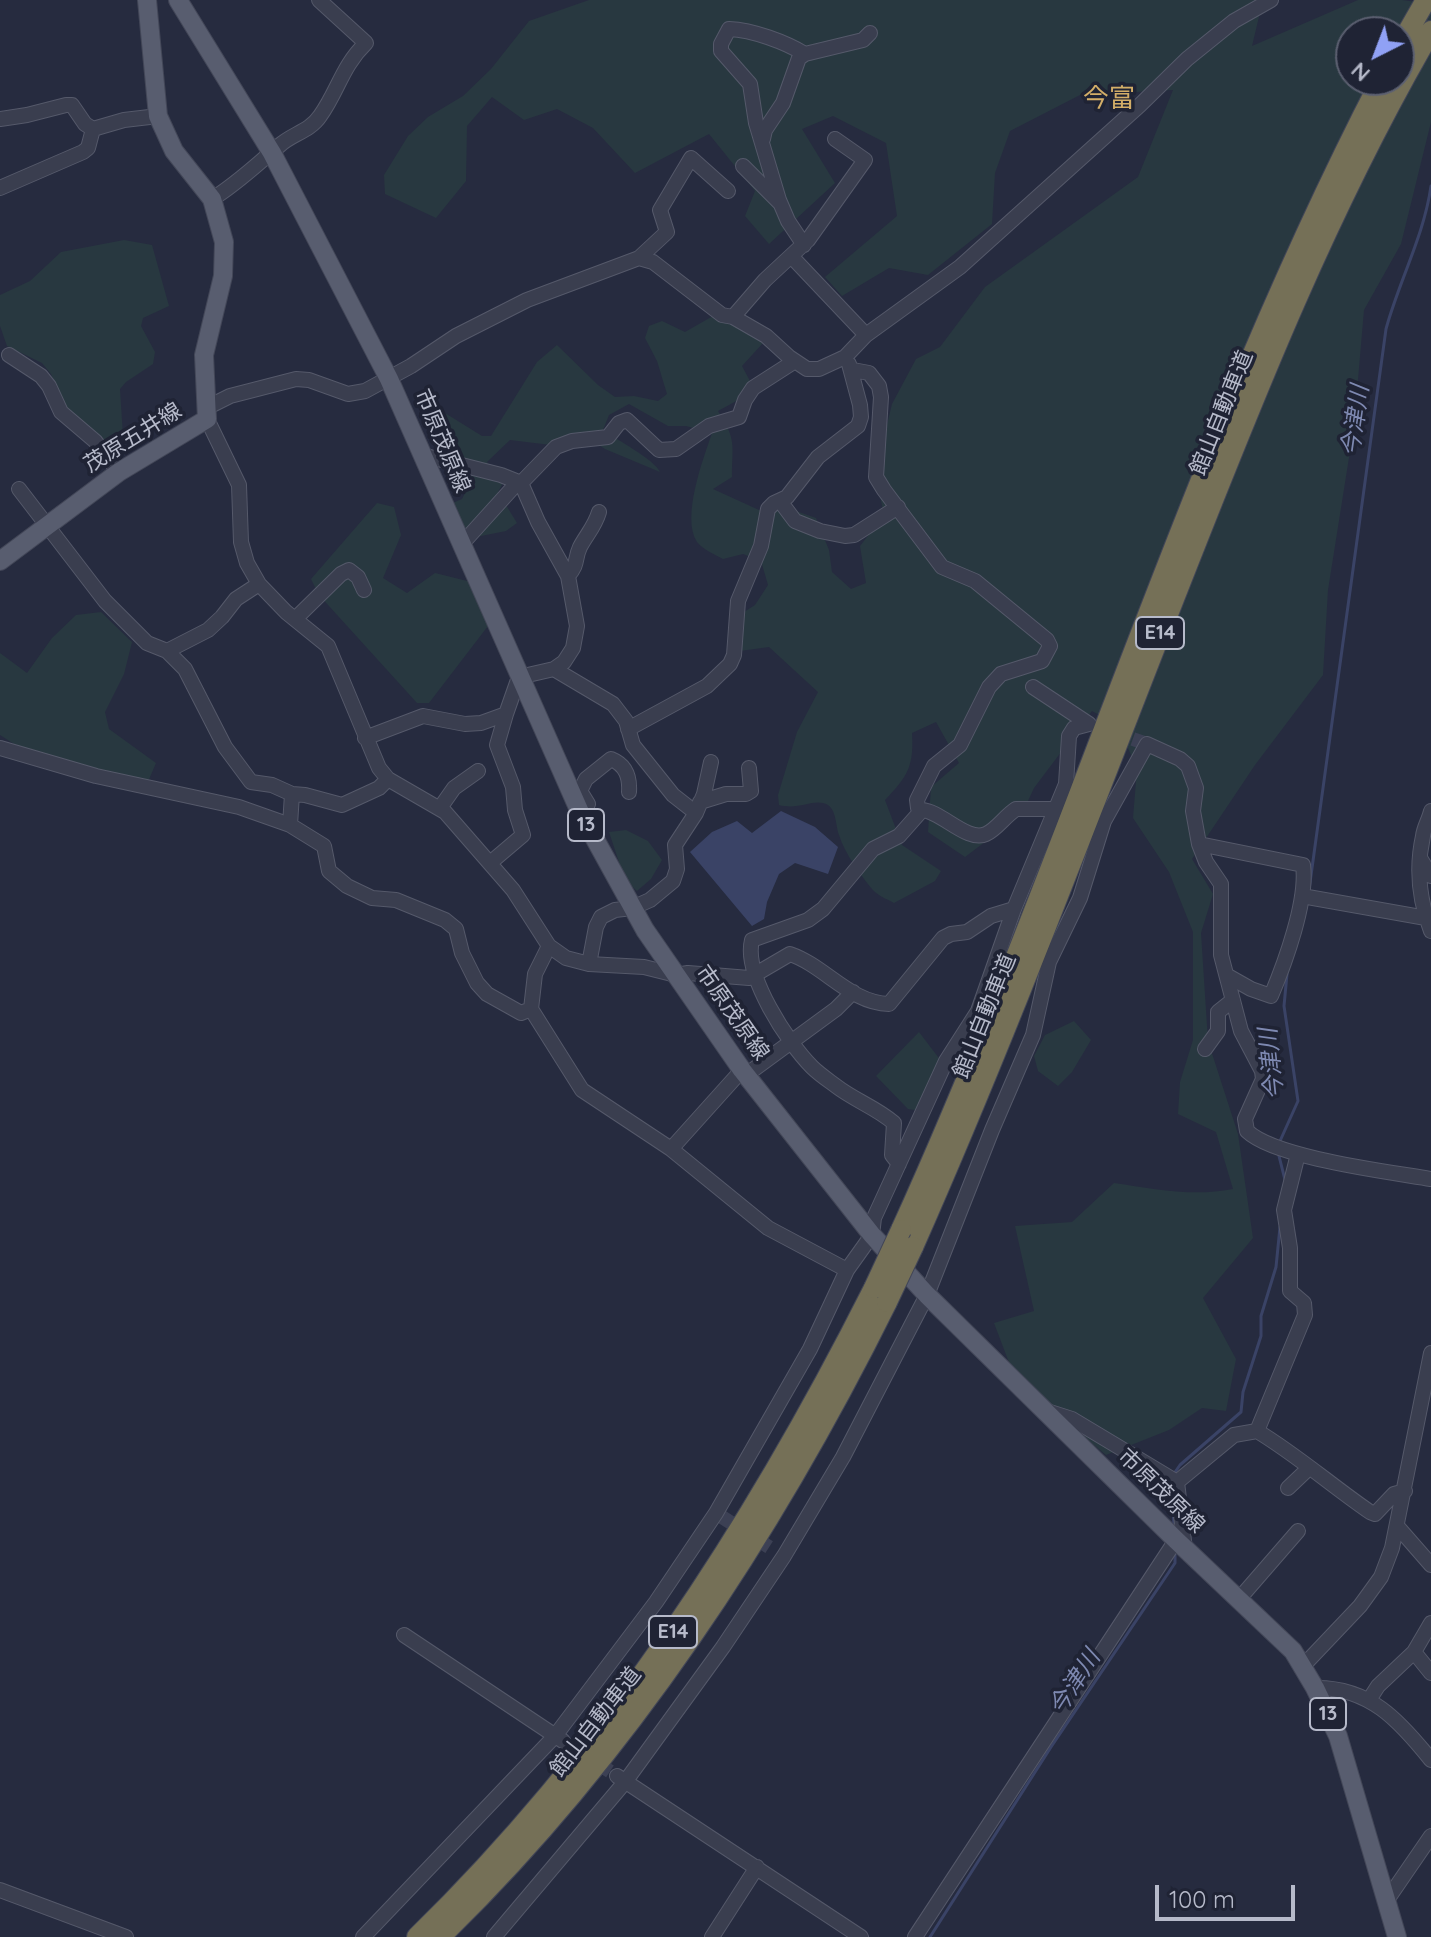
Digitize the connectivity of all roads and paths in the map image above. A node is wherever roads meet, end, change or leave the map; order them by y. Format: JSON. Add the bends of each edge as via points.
{"nodes":[{"id":1,"x":147,"y":0,"type":"edge"},
{"id":2,"x":178,"y":0,"type":"edge"},
{"id":3,"x":319,"y":0,"type":"edge"},
{"id":4,"x":1271,"y":0,"type":"edge"},
{"id":5,"x":1426,"y":0,"type":"edge"},
{"id":6,"x":1415,"y":19,"type":"edge"},
{"id":7,"x":1431,"y":31,"type":"edge"},
{"id":8,"x":870,"y":33,"type":"dead end"},
{"id":9,"x":805,"y":54,"type":"junction"},
{"id":10,"x":1373,"y":96,"type":"edge"},
{"id":11,"x":158,"y":116,"type":"junction"},
{"id":12,"x":0,"y":119,"type":"edge"},
{"id":13,"x":93,"y":129,"type":"junction"},
{"id":14,"x":763,"y":139,"type":"junction"},
{"id":15,"x":835,"y":139,"type":"dead end"},
{"id":16,"x":272,"y":153,"type":"junction"},
{"id":17,"x":743,"y":166,"type":"dead end"},
{"id":18,"x":0,"y":188,"type":"edge"},
{"id":19,"x":728,"y":191,"type":"dead end"},
{"id":20,"x":212,"y":199,"type":"junction"},
{"id":21,"x":780,"y":203,"type":"junction"},
{"id":22,"x":804,"y":245,"type":"junction"},
{"id":23,"x":792,"y":257,"type":"junction"},
{"id":24,"x":639,"y":258,"type":"junction"},
{"id":25,"x":733,"y":317,"type":"junction"},
{"id":26,"x":866,"y":335,"type":"junction"},
{"id":27,"x":9,"y":355,"type":"dead end"},
{"id":28,"x":795,"y":361,"type":"junction"},
{"id":29,"x":849,"y":363,"type":"junction"},
{"id":30,"x":389,"y":379,"type":"junction"},
{"id":31,"x":207,"y":414,"type":"junction"},
{"id":32,"x":422,"y":455,"type":"junction"},
{"id":33,"x":119,"y":472,"type":"junction"},
{"id":34,"x":520,"y":482,"type":"junction"},
{"id":35,"x":19,"y":489,"type":"dead end"},
{"id":36,"x":780,"y":501,"type":"junction"},
{"id":37,"x":898,"y":507,"type":"junction"},
{"id":38,"x":599,"y":512,"type":"dead end"},
{"id":39,"x":48,"y":524,"type":"junction"},
{"id":40,"x":461,"y":545,"type":"junction"},
{"id":41,"x":0,"y":561,"type":"edge"},
{"id":42,"x":568,"y":576,"type":"junction"},
{"id":43,"x":259,"y":584,"type":"junction"},
{"id":44,"x":364,"y":590,"type":"dead end"},
{"id":45,"x":295,"y":619,"type":"junction"},
{"id":46,"x":167,"y":651,"type":"junction"},
{"id":47,"x":554,"y":669,"type":"junction"},
{"id":48,"x":519,"y":677,"type":"junction"},
{"id":49,"x":1033,"y":687,"type":"dead end"},
{"id":50,"x":506,"y":714,"type":"junction"},
{"id":51,"x":628,"y":729,"type":"junction"},
{"id":52,"x":365,"y":738,"type":"junction"},
{"id":53,"x":2,"y":752,"type":"edge"},
{"id":54,"x":711,"y":762,"type":"dead end"},
{"id":55,"x":749,"y":768,"type":"dead end"},
{"id":56,"x":478,"y":771,"type":"dead end"},
{"id":57,"x":388,"y":779,"type":"junction"},
{"id":58,"x":629,"y":792,"type":"dead end"},
{"id":59,"x":292,"y":794,"type":"junction"},
{"id":60,"x":440,"y":808,"type":"junction"},
{"id":61,"x":698,"y":808,"type":"junction"},
{"id":62,"x":1054,"y":809,"type":"junction"},
{"id":63,"x":579,"y":810,"type":"junction"},
{"id":64,"x":922,"y":810,"type":"junction"},
{"id":65,"x":1431,"y":811,"type":"edge"},
{"id":66,"x":290,"y":825,"type":"junction"},
{"id":67,"x":1199,"y":844,"type":"junction"},
{"id":68,"x":1420,"y":858,"type":"junction"},
{"id":69,"x":490,"y":863,"type":"junction"},
{"id":70,"x":1431,"y":876,"type":"edge"},
{"id":71,"x":1302,"y":896,"type":"junction"},
{"id":72,"x":632,"y":908,"type":"junction"},
{"id":73,"x":1014,"y":909,"type":"junction"},
{"id":74,"x":1428,"y":925,"type":"edge"},
{"id":75,"x":782,"y":929,"type":"junction"},
{"id":76,"x":549,"y":946,"type":"junction"},
{"id":77,"x":790,"y":954,"type":"junction"},
{"id":78,"x":589,"y":964,"type":"junction"},
{"id":79,"x":755,"y":974,"type":"junction"},
{"id":80,"x":676,"y":975,"type":"junction"},
{"id":81,"x":1228,"y":976,"type":"junction"},
{"id":82,"x":853,"y":992,"type":"junction"},
{"id":83,"x":1233,"y":1000,"type":"junction"},
{"id":84,"x":531,"y":1009,"type":"junction"},
{"id":85,"x":791,"y":1042,"type":"junction"},
{"id":86,"x":1205,"y":1049,"type":"dead end"},
{"id":87,"x":744,"y":1072,"type":"junction"},
{"id":88,"x":671,"y":1149,"type":"junction"},
{"id":89,"x":1298,"y":1154,"type":"junction"},
{"id":90,"x":899,"y":1164,"type":"junction"},
{"id":91,"x":1431,"y":1179,"type":"edge"},
{"id":92,"x":872,"y":1235,"type":"junction"},
{"id":93,"x":907,"y":1238,"type":"junction"},
{"id":94,"x":847,"y":1270,"type":"junction"},
{"id":95,"x":880,"y":1295,"type":"junction"},
{"id":96,"x":927,"y":1295,"type":"junction"},
{"id":97,"x":1431,"y":1353,"type":"edge"},
{"id":98,"x":1043,"y":1410,"type":"junction"},
{"id":99,"x":1257,"y":1431,"type":"junction"},
{"id":100,"x":1309,"y":1468,"type":"junction"},
{"id":101,"x":1177,"y":1482,"type":"junction"},
{"id":102,"x":1288,"y":1488,"type":"dead end"},
{"id":103,"x":1405,"y":1491,"type":"junction"},
{"id":104,"x":1397,"y":1526,"type":"junction"},
{"id":105,"x":1298,"y":1531,"type":"dead end"},
{"id":106,"x":1177,"y":1541,"type":"junction"},
{"id":107,"x":1431,"y":1565,"type":"edge"},
{"id":108,"x":1239,"y":1599,"type":"junction"},
{"id":109,"x":1431,"y":1623,"type":"edge"},
{"id":110,"x":404,"y":1635,"type":"dead end"},
{"id":111,"x":1414,"y":1652,"type":"junction"},
{"id":112,"x":1303,"y":1666,"type":"junction"},
{"id":113,"x":1431,"y":1673,"type":"edge"},
{"id":114,"x":1315,"y":1688,"type":"junction"},
{"id":115,"x":1369,"y":1700,"type":"junction"},
{"id":116,"x":559,"y":1738,"type":"junction"},
{"id":117,"x":1431,"y":1760,"type":"edge"},
{"id":118,"x":621,"y":1779,"type":"junction"},
{"id":119,"x":1431,"y":1836,"type":"edge"},
{"id":120,"x":757,"y":1867,"type":"junction"},
{"id":121,"x":0,"y":1890,"type":"edge"},
{"id":122,"x":1387,"y":1900,"type":"junction"},
{"id":123,"x":126,"y":1937,"type":"edge"},
{"id":124,"x":363,"y":1937,"type":"edge"},
{"id":125,"x":417,"y":1937,"type":"edge"},
{"id":126,"x":440,"y":1937,"type":"edge"},
{"id":127,"x":494,"y":1937,"type":"edge"},
{"id":128,"x":712,"y":1937,"type":"edge"},
{"id":129,"x":861,"y":1937,"type":"edge"},
{"id":130,"x":915,"y":1937,"type":"edge"},
{"id":131,"x":1397,"y":1937,"type":"edge"}],
"edges":[{"from":1,"to":11,"type":"main road","name":"茂原五井線"},
{"from":2,"to":16,"type":"main road","name":"市原茂原線","number":"13"},
{"from":3,"to":16,"type":"street","via":[[366,43],[351,58],[320,117]]},
{"from":4,"to":26,"type":"street","via":[[1234,21],[1187,59],[960,267]]},
{"from":5,"to":6,"type":"highway"},
{"from":7,"to":93,"type":"highway","name":"館山自動車道","number":"E14","via":[[1355,171],[1267,363],[1016,1006]]},
{"from":8,"to":9,"type":"street","via":[[863,40]]},
{"from":9,"to":14,"type":"street"},
{"from":9,"to":14,"type":"street","via":[[741,30],[729,29],[725,35],[721,51],[750,84]]},
{"from":10,"to":93,"type":"highway","name":"館山自動車道","number":"E14","via":[[1306,229],[1246,367]]},
{"from":11,"to":13,"type":"street"},
{"from":11,"to":20,"type":"main road","name":"茂原五井線","via":[[174,151]]},
{"from":12,"to":13,"type":"street","via":[[72,105]]},
{"from":13,"to":18,"type":"street","via":[[83,152]]},
{"from":14,"to":21,"type":"street"},
{"from":15,"to":22,"type":"street","via":[[865,160]]},
{"from":16,"to":20,"type":"street"},
{"from":16,"to":30,"type":"main road","name":"市原茂原線","number":"13"},
{"from":17,"to":21,"type":"street"},
{"from":19,"to":24,"type":"street","via":[[691,158],[660,210],[667,232]]},
{"from":20,"to":31,"type":"main road","name":"茂原五井線","via":[[225,261],[204,355]]},
{"from":21,"to":22,"type":"street"},
{"from":22,"to":23,"type":"street"},
{"from":23,"to":25,"type":"street"},
{"from":23,"to":26,"type":"street"},
{"from":24,"to":25,"type":"street","via":[[653,262],[722,315]]},
{"from":24,"to":30,"type":"street","via":[[527,300],[456,336]]},
{"from":25,"to":28,"type":"street"},
{"from":26,"to":29,"type":"street"},
{"from":27,"to":33,"type":"street","via":[[41,376],[61,412],[95,441]]},
{"from":28,"to":29,"type":"street","via":[[807,369]]},
{"from":28,"to":34,"type":"street","via":[[753,388],[739,417],[709,426],[676,449],[659,450],[627,420],[608,437],[556,447]]},
{"from":29,"to":36,"type":"street","via":[[860,405],[858,426],[818,457]]},
{"from":29,"to":37,"type":"street","via":[[869,373],[879,386],[876,477]]},
{"from":30,"to":31,"type":"street","via":[[348,394],[296,379],[230,396]]},
{"from":30,"to":32,"type":"main road","name":"市原茂原線","number":"13"},
{"from":31,"to":33,"type":"main road","name":"茂原五井線"},
{"from":31,"to":43,"type":"street","via":[[239,485],[241,542]]},
{"from":32,"to":34,"type":"street"},
{"from":32,"to":40,"type":"main road","name":"市原茂原線","number":"13"},
{"from":33,"to":39,"type":"main road","name":"茂原五井線"},
{"from":34,"to":40,"type":"street"},
{"from":34,"to":42,"type":"street"},
{"from":35,"to":39,"type":"street"},
{"from":36,"to":37,"type":"street","via":[[795,521],[845,536]]},
{"from":36,"to":51,"type":"street","via":[[768,509],[761,546],[741,591],[730,664],[707,686]]},
{"from":37,"to":64,"type":"street","via":[[942,567],[975,581],[1050,646],[1042,661],[1001,674],[989,687],[960,745],[934,766],[917,800]]},
{"from":38,"to":42,"type":"street"},
{"from":39,"to":41,"type":"main road","name":"茂原五井線"},
{"from":39,"to":46,"type":"street","via":[[105,601],[147,643]]},
{"from":40,"to":48,"type":"main road","name":"市原茂原線","number":"13"},
{"from":42,"to":47,"type":"street","via":[[577,626],[573,648]]},
{"from":43,"to":45,"type":"street"},
{"from":43,"to":46,"type":"street","via":[[236,599],[208,630]]},
{"from":44,"to":45,"type":"street","via":[[349,570]]},
{"from":45,"to":52,"type":"street","via":[[328,646]]},
{"from":46,"to":59,"type":"street","via":[[190,676],[225,747],[251,782]]},
{"from":47,"to":48,"type":"street"},
{"from":47,"to":51,"type":"street","via":[[613,704]]},
{"from":48,"to":50,"type":"street"},
{"from":48,"to":63,"type":"main road","name":"市原茂原線","number":"13"},
{"from":49,"to":62,"type":"street","via":[[1089,724],[1074,728],[1069,736],[1066,784]]},
{"from":50,"to":52,"type":"street","via":[[465,724],[423,716]]},
{"from":50,"to":69,"type":"street","via":[[497,745],[523,835]]},
{"from":51,"to":61,"type":"street","via":[[633,745],[673,795]]},
{"from":52,"to":57,"type":"street"},
{"from":53,"to":66,"type":"street","via":[[239,807]]},
{"from":54,"to":61,"type":"street"},
{"from":55,"to":61,"type":"street","via":[[751,791],[726,794]]},
{"from":56,"to":60,"type":"street","via":[[454,788]]},
{"from":57,"to":59,"type":"street","via":[[342,805]]},
{"from":57,"to":60,"type":"street"},
{"from":58,"to":63,"type":"street","via":[[624,768],[611,759],[582,785],[588,804]]},
{"from":59,"to":66,"type":"street"},
{"from":60,"to":69,"type":"street"},
{"from":61,"to":72,"type":"street","via":[[675,845],[673,881]]},
{"from":62,"to":64,"type":"street","via":[[1016,809],[982,836]]},
{"from":62,"to":73,"type":"street"},
{"from":63,"to":72,"type":"main road","name":"市原茂原線","number":"13"},
{"from":64,"to":75,"type":"street","via":[[899,836],[873,849],[823,909]]},
{"from":65,"to":68,"type":"street"},
{"from":66,"to":84,"type":"street","via":[[324,846],[329,871],[347,886],[445,920],[456,929],[462,953],[487,994],[521,1013]]},
{"from":67,"to":71,"type":"street","via":[[1303,865]]},
{"from":67,"to":81,"type":"street","via":[[1221,884],[1221,955]]},
{"from":67,"to":96,"type":"street","via":[[1193,811],[1196,788],[1188,766],[1147,744],[1104,821],[1080,898],[1049,962],[1033,1035]]},
{"from":68,"to":70,"type":"street"},
{"from":68,"to":74,"type":"street"},
{"from":69,"to":76,"type":"street"},
{"from":71,"to":74,"type":"street"},
{"from":71,"to":81,"type":"street","via":[[1271,996]]},
{"from":72,"to":78,"type":"street","via":[[601,917]]},
{"from":72,"to":80,"type":"main road","name":"市原茂原線","number":"13"},
{"from":73,"to":82,"type":"street","via":[[943,938],[889,1004]]},
{"from":73,"to":90,"type":"street","via":[[978,1011],[946,1061]]},
{"from":75,"to":77,"type":"street"},
{"from":75,"to":79,"type":"street","via":[[752,940]]},
{"from":76,"to":78,"type":"street"},
{"from":76,"to":84,"type":"street","via":[[535,974]]},
{"from":77,"to":79,"type":"street"},
{"from":77,"to":82,"type":"street"},
{"from":78,"to":80,"type":"street"},
{"from":79,"to":80,"type":"street"},
{"from":79,"to":85,"type":"street"},
{"from":80,"to":87,"type":"main road","name":"市原茂原線","number":"13"},
{"from":81,"to":83,"type":"street"},
{"from":82,"to":85,"type":"street"},
{"from":83,"to":86,"type":"street","via":[[1218,1012],[1218,1031]]},
{"from":83,"to":89,"type":"street","via":[[1263,1079],[1245,1119],[1247,1131]]},
{"from":84,"to":88,"type":"street","via":[[582,1090]]},
{"from":85,"to":87,"type":"street"},
{"from":85,"to":90,"type":"street","via":[[834,1085],[894,1123],[892,1155]]},
{"from":87,"to":88,"type":"street"},
{"from":87,"to":92,"type":"main road","name":"市原茂原線","number":"13"},
{"from":88,"to":94,"type":"street","via":[[768,1228]]},
{"from":89,"to":91,"type":"street"},
{"from":89,"to":99,"type":"street","via":[[1284,1210],[1290,1291],[1304,1303],[1305,1315]]},
{"from":90,"to":92,"type":"street","via":[[874,1218]]},
{"from":92,"to":94,"type":"street"},
{"from":92,"to":96,"type":"main road","name":"市原茂原線","number":"13"},
{"from":93,"to":95,"type":"highway","name":"館山自動車道","number":"E14","bridge":true},
{"from":94,"to":116,"type":"street","via":[[719,1515]]},
{"from":95,"to":125,"type":"highway","name":"館山自動車道","number":"E14","via":[[762,1496],[655,1659],[519,1829]]},
{"from":95,"to":126,"type":"highway","name":"館山自動車道","number":"E14","via":[[814,1443],[730,1579],[608,1748],[532,1840]]},
{"from":96,"to":98,"type":"main road","name":"市原茂原線","number":"13"},
{"from":96,"to":118,"type":"street","via":[[843,1457],[723,1647]]},
{"from":97,"to":103,"type":"street"},
{"from":98,"to":101,"type":"street","via":[[1072,1419]]},
{"from":98,"to":106,"type":"main road","name":"市原茂原線","number":"13"},
{"from":99,"to":100,"type":"street"},
{"from":99,"to":101,"type":"street","via":[[1234,1435]]},
{"from":100,"to":102,"type":"street"},
{"from":100,"to":103,"type":"street","via":[[1375,1514],[1394,1494]]},
{"from":101,"to":106,"type":"street"},
{"from":103,"to":104,"type":"street"},
{"from":104,"to":107,"type":"street"},
{"from":104,"to":112,"type":"street","via":[[1381,1577]]},
{"from":105,"to":108,"type":"street"},
{"from":106,"to":108,"type":"main road","name":"市原茂原線","number":"13"},
{"from":106,"to":130,"type":"street"},
{"from":108,"to":112,"type":"main road","name":"市原茂原線","number":"13"},
{"from":109,"to":111,"type":"street"},
{"from":110,"to":116,"type":"street"},
{"from":111,"to":113,"type":"street"},
{"from":111,"to":115,"type":"street"},
{"from":112,"to":114,"type":"main road","name":"市原茂原線","number":"13"},
{"from":114,"to":115,"type":"street","via":[[1339,1687]]},
{"from":114,"to":122,"type":"main road","name":"市原茂原線","number":"13","via":[[1343,1750]]},
{"from":115,"to":117,"type":"street","via":[[1408,1732]]},
{"from":116,"to":124,"type":"street"},
{"from":118,"to":120,"type":"street"},
{"from":118,"to":127,"type":"street"},
{"from":119,"to":122,"type":"street"},
{"from":120,"to":128,"type":"street"},
{"from":120,"to":129,"type":"street"},
{"from":121,"to":123,"type":"street"},
{"from":122,"to":131,"type":"main road","name":"市原茂原線","number":"13"}]}
